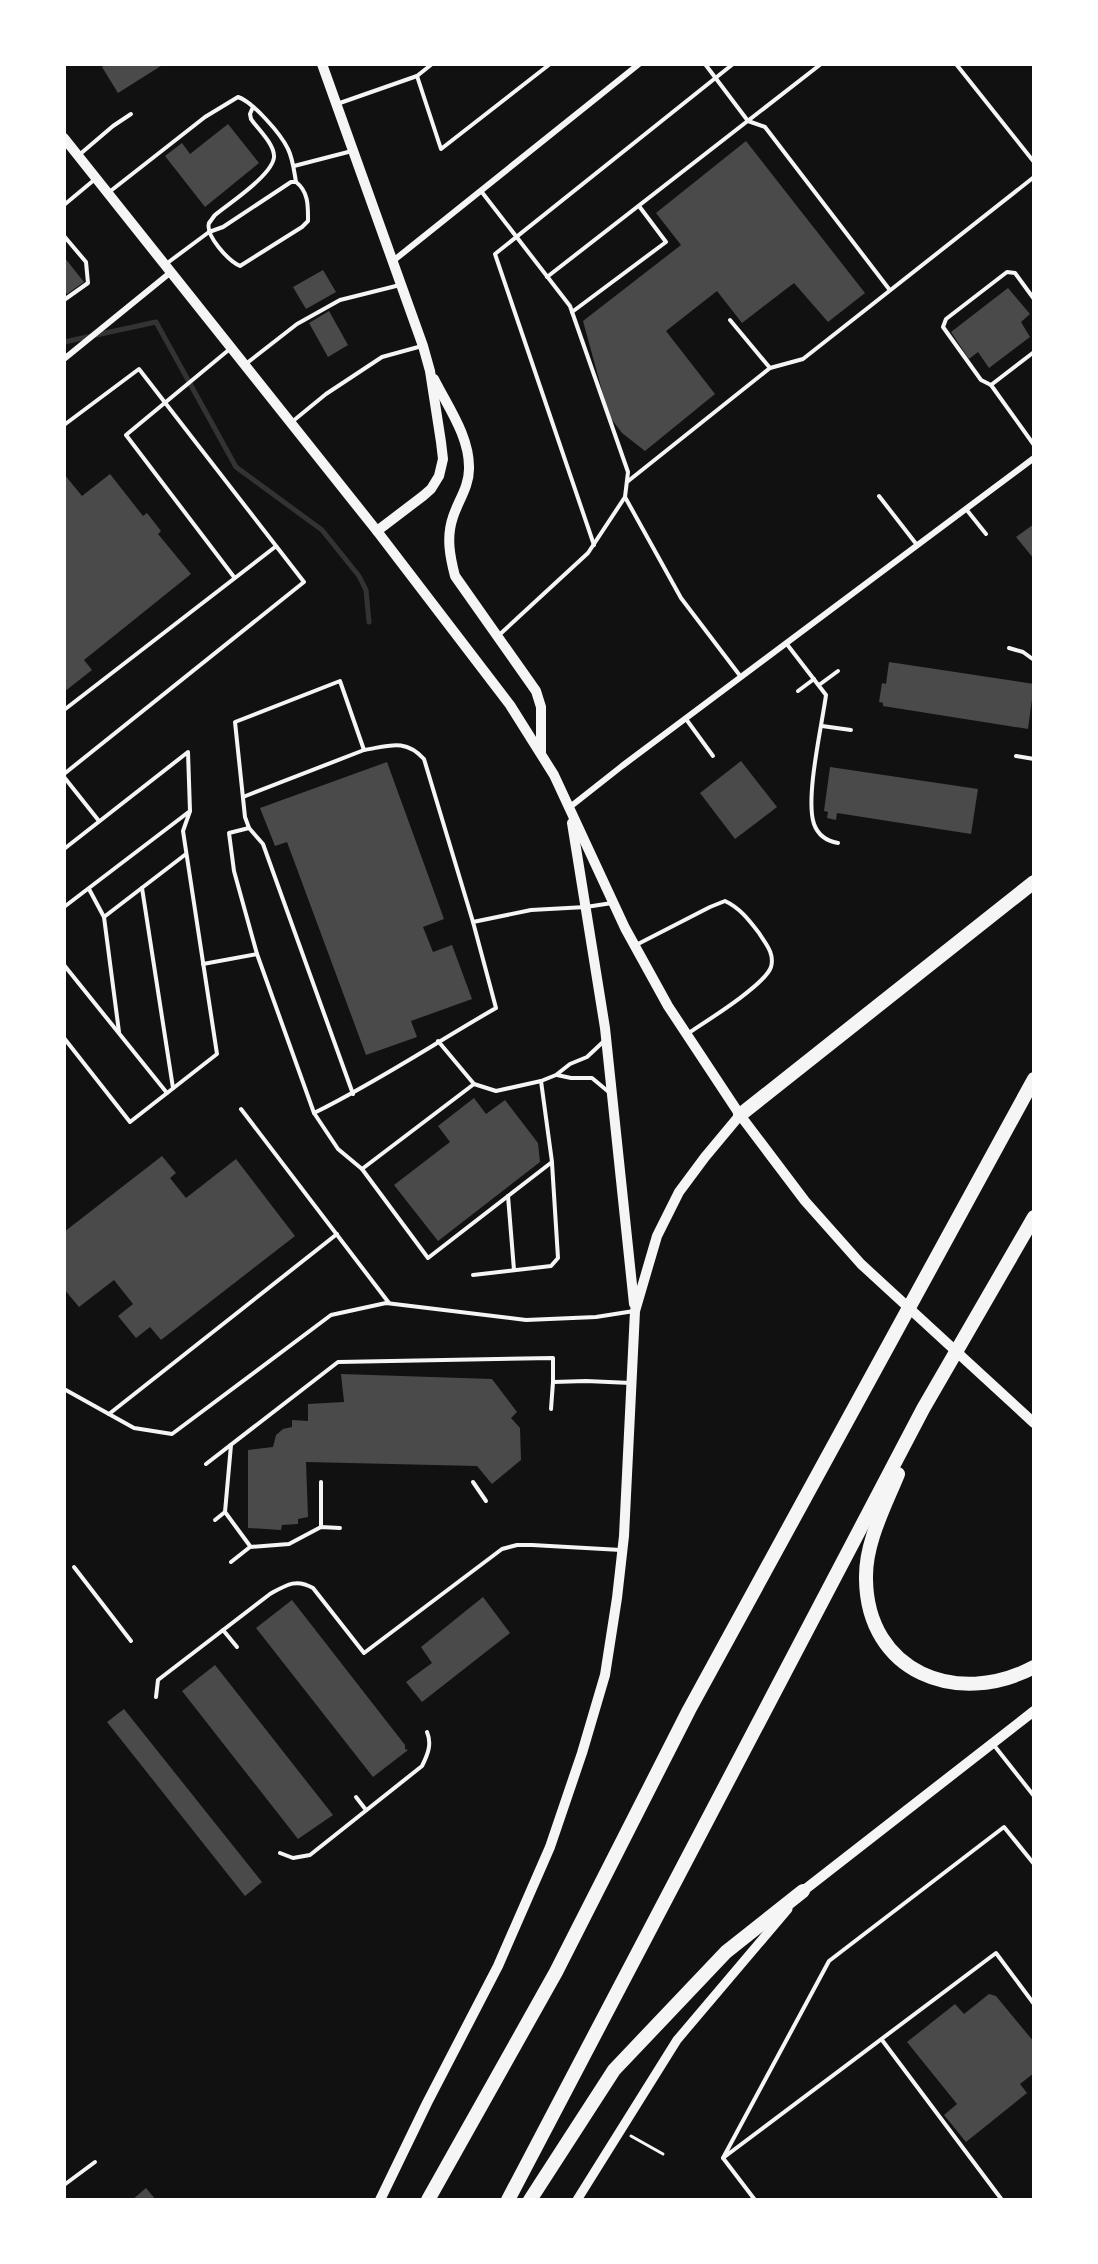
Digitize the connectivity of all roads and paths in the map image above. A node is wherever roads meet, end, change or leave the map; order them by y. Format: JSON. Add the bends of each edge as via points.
{"nodes":[{"id":1,"x":322,"y":64,"type":"edge"},
{"id":2,"x":432,"y":64,"type":"edge"},
{"id":3,"x":550,"y":64,"type":"edge"},
{"id":4,"x":639,"y":64,"type":"edge"},
{"id":5,"x":705,"y":64,"type":"edge"},
{"id":6,"x":734,"y":64,"type":"edge"},
{"id":7,"x":820,"y":64,"type":"edge"},
{"id":8,"x":956,"y":64,"type":"edge"},
{"id":9,"x":417,"y":76,"type":"junction"},
{"id":10,"x":716,"y":78,"type":"junction"},
{"id":11,"x":336,"y":104,"type":"junction"},
{"id":12,"x":253,"y":107,"type":"junction"},
{"id":13,"x":131,"y":114,"type":"dead end"},
{"id":14,"x":748,"y":121,"type":"junction"},
{"id":15,"x":64,"y":138,"type":"edge"},
{"id":16,"x":353,"y":151,"type":"junction"},
{"id":17,"x":78,"y":155,"type":"junction"},
{"id":18,"x":1034,"y":162,"type":"edge"},
{"id":19,"x":294,"y":166,"type":"junction"},
{"id":20,"x":1034,"y":177,"type":"edge"},
{"id":21,"x":96,"y":178,"type":"junction"},
{"id":22,"x":297,"y":182,"type":"junction"},
{"id":23,"x":481,"y":191,"type":"junction"},
{"id":24,"x":108,"y":193,"type":"junction"},
{"id":25,"x":64,"y":205,"type":"edge"},
{"id":26,"x":639,"y":206,"type":"junction"},
{"id":27,"x":209,"y":232,"type":"junction"},
{"id":28,"x":64,"y":236,"type":"edge"},
{"id":29,"x":517,"y":238,"type":"junction"},
{"id":30,"x":393,"y":261,"type":"junction"},
{"id":31,"x":168,"y":268,"type":"junction"},
{"id":32,"x":548,"y":278,"type":"junction"},
{"id":33,"x":401,"y":284,"type":"junction"},
{"id":34,"x":889,"y":289,"type":"junction"},
{"id":35,"x":1034,"y":299,"type":"edge"},
{"id":36,"x":64,"y":300,"type":"edge"},
{"id":37,"x":572,"y":312,"type":"junction"},
{"id":38,"x":730,"y":320,"type":"dead end"},
{"id":39,"x":423,"y":346,"type":"junction"},
{"id":40,"x":232,"y":348,"type":"junction"},
{"id":41,"x":1034,"y":352,"type":"edge"},
{"id":42,"x":65,"y":358,"type":"edge"},
{"id":43,"x":245,"y":365,"type":"junction"},
{"id":44,"x":770,"y":368,"type":"junction"},
{"id":45,"x":430,"y":371,"type":"junction"},
{"id":46,"x":991,"y":385,"type":"junction"},
{"id":47,"x":165,"y":403,"type":"junction"},
{"id":48,"x":291,"y":422,"type":"junction"},
{"id":49,"x":64,"y":425,"type":"edge"},
{"id":50,"x":1034,"y":445,"type":"edge"},
{"id":51,"x":1034,"y":458,"type":"edge"},
{"id":52,"x":627,"y":482,"type":"junction"},
{"id":53,"x":879,"y":496,"type":"dead end"},
{"id":54,"x":626,"y":497,"type":"junction"},
{"id":55,"x":966,"y":508,"type":"junction"},
{"id":56,"x":378,"y":531,"type":"junction"},
{"id":57,"x":986,"y":534,"type":"dead end"},
{"id":58,"x":594,"y":545,"type":"junction"},
{"id":59,"x":917,"y":545,"type":"junction"},
{"id":60,"x":275,"y":547,"type":"junction"},
{"id":61,"x":234,"y":577,"type":"junction"},
{"id":62,"x":498,"y":637,"type":"junction"},
{"id":63,"x":786,"y":643,"type":"junction"},
{"id":64,"x":1009,"y":648,"type":"dead end"},
{"id":65,"x":1034,"y":660,"type":"edge"},
{"id":66,"x":838,"y":671,"type":"dead end"},
{"id":67,"x":741,"y":677,"type":"junction"},
{"id":68,"x":814,"y":679,"type":"junction"},
{"id":69,"x":819,"y":686,"type":"junction"},
{"id":70,"x":798,"y":691,"type":"dead end"},
{"id":71,"x":64,"y":710,"type":"edge"},
{"id":72,"x":685,"y":718,"type":"junction"},
{"id":73,"x":822,"y":726,"type":"junction"},
{"id":74,"x":851,"y":730,"type":"dead end"},
{"id":75,"x":364,"y":750,"type":"junction"},
{"id":76,"x":541,"y":753,"type":"junction"},
{"id":77,"x":713,"y":756,"type":"dead end"},
{"id":78,"x":1016,"y":756,"type":"dead end"},
{"id":79,"x":1034,"y":759,"type":"edge"},
{"id":80,"x":64,"y":775,"type":"edge"},
{"id":81,"x":243,"y":797,"type":"junction"},
{"id":82,"x":570,"y":807,"type":"junction"},
{"id":83,"x":190,"y":811,"type":"junction"},
{"id":84,"x":99,"y":821,"type":"junction"},
{"id":85,"x":249,"y":828,"type":"junction"},
{"id":86,"x":838,"y":843,"type":"dead end"},
{"id":87,"x":64,"y":849,"type":"edge"},
{"id":88,"x":186,"y":854,"type":"junction"},
{"id":89,"x":1034,"y":882,"type":"edge"},
{"id":90,"x":142,"y":888,"type":"junction"},
{"id":91,"x":89,"y":889,"type":"junction"},
{"id":92,"x":613,"y":903,"type":"junction"},
{"id":93,"x":64,"y":907,"type":"edge"},
{"id":94,"x":586,"y":907,"type":"junction"},
{"id":95,"x":104,"y":917,"type":"junction"},
{"id":96,"x":473,"y":922,"type":"junction"},
{"id":97,"x":634,"y":946,"type":"junction"},
{"id":98,"x":256,"y":954,"type":"junction"},
{"id":99,"x":203,"y":964,"type":"junction"},
{"id":100,"x":64,"y":965,"type":"edge"},
{"id":101,"x":119,"y":1033,"type":"junction"},
{"id":102,"x":687,"y":1035,"type":"junction"},
{"id":103,"x":64,"y":1038,"type":"edge"},
{"id":104,"x":606,"y":1039,"type":"junction"},
{"id":105,"x":438,"y":1041,"type":"junction"},
{"id":106,"x":556,"y":1075,"type":"junction"},
{"id":107,"x":1034,"y":1079,"type":"edge"},
{"id":108,"x":541,"y":1081,"type":"junction"},
{"id":109,"x":474,"y":1084,"type":"junction"},
{"id":110,"x":173,"y":1088,"type":"junction"},
{"id":111,"x":167,"y":1093,"type":"junction"},
{"id":112,"x":353,"y":1094,"type":"junction"},
{"id":113,"x":612,"y":1095,"type":"junction"},
{"id":114,"x":241,"y":1109,"type":"dead end"},
{"id":115,"x":315,"y":1113,"type":"junction"},
{"id":116,"x":741,"y":1115,"type":"junction"},
{"id":117,"x":552,"y":1162,"type":"junction"},
{"id":118,"x":362,"y":1169,"type":"junction"},
{"id":119,"x":508,"y":1196,"type":"junction"},
{"id":120,"x":1034,"y":1217,"type":"edge"},
{"id":121,"x":337,"y":1234,"type":"junction"},
{"id":122,"x":514,"y":1270,"type":"junction"},
{"id":123,"x":473,"y":1275,"type":"dead end"},
{"id":124,"x":390,"y":1304,"type":"junction"},
{"id":125,"x":634,"y":1311,"type":"junction"},
{"id":126,"x":553,"y":1382,"type":"junction"},
{"id":127,"x":632,"y":1383,"type":"junction"},
{"id":128,"x":64,"y":1389,"type":"edge"},
{"id":129,"x":551,"y":1409,"type":"dead end"},
{"id":130,"x":923,"y":1409,"type":"junction"},
{"id":131,"x":109,"y":1414,"type":"junction"},
{"id":132,"x":1034,"y":1423,"type":"edge"},
{"id":133,"x":231,"y":1445,"type":"junction"},
{"id":134,"x":206,"y":1464,"type":"dead end"},
{"id":135,"x":321,"y":1482,"type":"dead end"},
{"id":136,"x":474,"y":1482,"type":"dead end"},
{"id":137,"x":486,"y":1501,"type":"dead end"},
{"id":138,"x":225,"y":1512,"type":"junction"},
{"id":139,"x":215,"y":1520,"type":"dead end"},
{"id":140,"x":321,"y":1527,"type":"junction"},
{"id":141,"x":340,"y":1528,"type":"dead end"},
{"id":142,"x":250,"y":1547,"type":"junction"},
{"id":143,"x":623,"y":1550,"type":"junction"},
{"id":144,"x":231,"y":1562,"type":"dead end"},
{"id":145,"x":74,"y":1567,"type":"dead end"},
{"id":146,"x":223,"y":1630,"type":"junction"},
{"id":147,"x":131,"y":1641,"type":"dead end"},
{"id":148,"x":237,"y":1647,"type":"dead end"},
{"id":149,"x":1034,"y":1667,"type":"edge"},
{"id":150,"x":156,"y":1697,"type":"dead end"},
{"id":151,"x":1034,"y":1711,"type":"edge"},
{"id":152,"x":427,"y":1732,"type":"dead end"},
{"id":153,"x":993,"y":1744,"type":"junction"},
{"id":154,"x":1034,"y":1796,"type":"edge"},
{"id":155,"x":356,"y":1797,"type":"dead end"},
{"id":156,"x":366,"y":1810,"type":"junction"},
{"id":157,"x":280,"y":1853,"type":"dead end"},
{"id":158,"x":1034,"y":1864,"type":"edge"},
{"id":159,"x":803,"y":1891,"type":"junction"},
{"id":160,"x":1034,"y":2004,"type":"edge"},
{"id":161,"x":882,"y":2040,"type":"junction"},
{"id":162,"x":620,"y":2129,"type":"junction"},
{"id":163,"x":663,"y":2154,"type":"dead end"},
{"id":164,"x":723,"y":2158,"type":"junction"},
{"id":165,"x":95,"y":2162,"type":"dead end"},
{"id":166,"x":64,"y":2185,"type":"edge"},
{"id":167,"x":380,"y":2199,"type":"edge"},
{"id":168,"x":428,"y":2199,"type":"edge"},
{"id":169,"x":508,"y":2199,"type":"edge"},
{"id":170,"x":530,"y":2199,"type":"edge"},
{"id":171,"x":577,"y":2199,"type":"edge"},
{"id":172,"x":755,"y":2199,"type":"edge"},
{"id":173,"x":1002,"y":2199,"type":"edge"}],
"edges":[{"from":1,"to":11,"type":"main road"},
{"from":2,"to":9,"type":"lane"},
{"from":3,"to":9,"type":"lane","via":[[441,149]]},
{"from":4,"to":23,"type":"street"},
{"from":5,"to":10,"type":"lane"},
{"from":6,"to":10,"type":"lane"},
{"from":7,"to":14,"type":"lane"},
{"from":8,"to":18,"type":"lane"},
{"from":9,"to":11,"type":"lane"},
{"from":10,"to":14,"type":"lane"},
{"from":10,"to":29,"type":"lane"},
{"from":11,"to":16,"type":"main road"},
{"from":12,"to":19,"type":"lane","via":[[287,146]]},
{"from":12,"to":24,"type":"lane","via":[[238,97],[204,117]]},
{"from":12,"to":27,"type":"lane","via":[[251,119],[271,147],[273,164],[264,176],[215,215]]},
{"from":13,"to":17,"type":"lane"},
{"from":14,"to":26,"type":"lane"},
{"from":14,"to":34,"type":"lane","via":[[765,127]]},
{"from":15,"to":17,"type":"main road"},
{"from":16,"to":19,"type":"lane"},
{"from":16,"to":30,"type":"main road"},
{"from":17,"to":21,"type":"main road"},
{"from":19,"to":22,"type":"lane"},
{"from":20,"to":34,"type":"lane"},
{"from":21,"to":24,"type":"main road"},
{"from":21,"to":25,"type":"lane"},
{"from":22,"to":27,"type":"lane"},
{"from":22,"to":27,"type":"lane","via":[[308,201],[308,221],[248,262],[235,264]]},
{"from":23,"to":29,"type":"lane"},
{"from":23,"to":30,"type":"street"},
{"from":24,"to":31,"type":"main road"},
{"from":26,"to":32,"type":"lane"},
{"from":26,"to":37,"type":"lane","via":[[666,242]]},
{"from":27,"to":31,"type":"lane"},
{"from":28,"to":36,"type":"lane","via":[[86,262],[88,283]]},
{"from":29,"to":32,"type":"lane"},
{"from":29,"to":58,"type":"lane","via":[[495,254]]},
{"from":30,"to":33,"type":"main road"},
{"from":31,"to":40,"type":"main road"},
{"from":31,"to":42,"type":"street"},
{"from":32,"to":37,"type":"lane"},
{"from":33,"to":39,"type":"main road"},
{"from":33,"to":43,"type":"lane","via":[[340,300],[297,324]]},
{"from":34,"to":44,"type":"lane","via":[[803,358]]},
{"from":35,"to":46,"type":"lane","via":[[1015,273],[1007,272],[944,322],[944,330],[981,380]]},
{"from":37,"to":52,"type":"lane","via":[[628,472]]},
{"from":38,"to":44,"type":"lane"},
{"from":39,"to":45,"type":"main road"},
{"from":39,"to":48,"type":"lane","via":[[382,357]]},
{"from":40,"to":43,"type":"main road"},
{"from":40,"to":47,"type":"lane"},
{"from":41,"to":46,"type":"lane"},
{"from":43,"to":48,"type":"main road"},
{"from":44,"to":52,"type":"lane"},
{"from":45,"to":56,"type":"main road","via":[[443,459],[439,476],[431,489]]},
{"from":45,"to":62,"type":"main road","via":[[462,433],[469,469],[449,531],[455,576]]},
{"from":46,"to":50,"type":"lane"},
{"from":47,"to":49,"type":"lane","via":[[139,369]]},
{"from":47,"to":60,"type":"lane"},
{"from":47,"to":61,"type":"lane","via":[[126,435]]},
{"from":48,"to":56,"type":"main road"},
{"from":51,"to":55,"type":"street"},
{"from":52,"to":54,"type":"lane"},
{"from":53,"to":59,"type":"lane"},
{"from":54,"to":58,"type":"lane"},
{"from":54,"to":67,"type":"lane","via":[[681,598]]},
{"from":55,"to":57,"type":"lane"},
{"from":55,"to":59,"type":"street"},
{"from":56,"to":76,"type":"main road","via":[[477,659]]},
{"from":58,"to":62,"type":"lane"},
{"from":59,"to":63,"type":"street"},
{"from":60,"to":61,"type":"lane"},
{"from":60,"to":80,"type":"lane","via":[[304,582]]},
{"from":61,"to":71,"type":"lane"},
{"from":62,"to":76,"type":"main road","via":[[536,691],[543,722]]},
{"from":63,"to":67,"type":"street"},
{"from":63,"to":68,"type":"lane"},
{"from":64,"to":65,"type":"lane"},
{"from":66,"to":69,"type":"lane"},
{"from":67,"to":72,"type":"street"},
{"from":68,"to":69,"type":"lane"},
{"from":68,"to":70,"type":"lane"},
{"from":69,"to":73,"type":"lane","via":[[826,695]]},
{"from":72,"to":77,"type":"lane"},
{"from":72,"to":82,"type":"street"},
{"from":73,"to":74,"type":"lane"},
{"from":73,"to":86,"type":"lane","via":[[811,797],[813,822],[819,835]]},
{"from":75,"to":81,"type":"lane"},
{"from":75,"to":81,"type":"lane","via":[[340,681],[235,722]]},
{"from":75,"to":96,"type":"lane","via":[[403,744],[424,759]]},
{"from":76,"to":82,"type":"main road"},
{"from":78,"to":79,"type":"lane"},
{"from":80,"to":84,"type":"lane"},
{"from":81,"to":85,"type":"lane"},
{"from":82,"to":92,"type":"main road"},
{"from":82,"to":94,"type":"main road"},
{"from":83,"to":84,"type":"lane","via":[[188,752]]},
{"from":83,"to":88,"type":"lane","via":[[183,831]]},
{"from":83,"to":91,"type":"lane"},
{"from":84,"to":87,"type":"lane"},
{"from":85,"to":98,"type":"lane","via":[[229,833],[234,871]]},
{"from":85,"to":112,"type":"lane","via":[[263,844]]},
{"from":88,"to":90,"type":"lane"},
{"from":88,"to":99,"type":"lane"},
{"from":89,"to":116,"type":"highway"},
{"from":90,"to":95,"type":"lane"},
{"from":90,"to":110,"type":"lane"},
{"from":91,"to":93,"type":"lane"},
{"from":91,"to":95,"type":"lane"},
{"from":92,"to":94,"type":"lane"},
{"from":92,"to":97,"type":"main road"},
{"from":94,"to":96,"type":"lane","via":[[531,910]]},
{"from":94,"to":104,"type":"main road"},
{"from":95,"to":101,"type":"lane"},
{"from":96,"to":105,"type":"lane","via":[[496,1008]]},
{"from":97,"to":102,"type":"main road"},
{"from":97,"to":102,"type":"lane","via":[[725,902],[737,906],[771,951],[771,967],[761,980]]},
{"from":98,"to":99,"type":"lane"},
{"from":98,"to":115,"type":"lane"},
{"from":99,"to":110,"type":"lane","via":[[217,1054]]},
{"from":100,"to":101,"type":"lane"},
{"from":101,"to":111,"type":"lane"},
{"from":102,"to":116,"type":"main road"},
{"from":103,"to":111,"type":"lane","via":[[130,1122]]},
{"from":104,"to":106,"type":"lane","via":[[587,1058]]},
{"from":104,"to":113,"type":"main road"},
{"from":105,"to":109,"type":"lane"},
{"from":105,"to":112,"type":"lane"},
{"from":106,"to":108,"type":"lane"},
{"from":106,"to":113,"type":"lane","via":[[592,1078]]},
{"from":107,"to":168,"type":"highway","via":[[689,1710],[556,1972]]},
{"from":108,"to":109,"type":"lane","via":[[496,1091]]},
{"from":108,"to":117,"type":"lane"},
{"from":109,"to":118,"type":"lane"},
{"from":110,"to":111,"type":"lane"},
{"from":112,"to":115,"type":"lane"},
{"from":113,"to":125,"type":"main road"},
{"from":114,"to":121,"type":"lane"},
{"from":115,"to":118,"type":"lane","via":[[338,1149]]},
{"from":116,"to":125,"type":"main road","via":[[679,1192],[657,1236]]},
{"from":116,"to":132,"type":"main road","via":[[805,1201],[861,1264]]},
{"from":117,"to":119,"type":"lane"},
{"from":117,"to":122,"type":"lane","via":[[558,1258],[551,1266]]},
{"from":118,"to":119,"type":"lane","via":[[428,1258]]},
{"from":119,"to":122,"type":"lane"},
{"from":120,"to":130,"type":"highway"},
{"from":121,"to":124,"type":"lane"},
{"from":121,"to":131,"type":"lane"},
{"from":122,"to":123,"type":"lane"},
{"from":124,"to":125,"type":"lane","via":[[526,1320]]},
{"from":124,"to":131,"type":"lane","via":[[331,1315],[172,1434],[134,1428]]},
{"from":125,"to":127,"type":"main road"},
{"from":126,"to":127,"type":"lane"},
{"from":126,"to":129,"type":"lane"},
{"from":126,"to":133,"type":"lane","via":[[553,1358],[338,1362]]},
{"from":127,"to":143,"type":"main road"},
{"from":128,"to":131,"type":"lane"},
{"from":130,"to":149,"type":"highway","via":[[869,1554],[866,1593],[874,1623],[897,1656],[933,1679],[987,1684]]},
{"from":130,"to":169,"type":"highway"},
{"from":133,"to":134,"type":"lane"},
{"from":133,"to":138,"type":"lane"},
{"from":135,"to":140,"type":"lane"},
{"from":136,"to":137,"type":"lane"},
{"from":138,"to":139,"type":"lane"},
{"from":138,"to":142,"type":"lane"},
{"from":140,"to":141,"type":"lane"},
{"from":140,"to":142,"type":"lane","via":[[289,1544]]},
{"from":142,"to":144,"type":"lane"},
{"from":143,"to":146,"type":"lane","via":[[532,1545],[502,1549],[364,1653],[313,1588],[303,1582],[288,1584],[270,1594]]},
{"from":143,"to":167,"type":"main road","via":[[605,1675],[550,1847],[498,1966]]},
{"from":145,"to":147,"type":"lane"},
{"from":146,"to":148,"type":"lane"},
{"from":146,"to":150,"type":"lane","via":[[158,1680]]},
{"from":151,"to":153,"type":"main road"},
{"from":152,"to":156,"type":"lane","via":[[429,1752],[422,1766]]},
{"from":153,"to":154,"type":"lane"},
{"from":153,"to":159,"type":"main road"},
{"from":155,"to":156,"type":"lane"},
{"from":156,"to":157,"type":"lane","via":[[309,1855],[293,1858]]},
{"from":158,"to":164,"type":"lane","via":[[1004,1827],[829,1961]]},
{"from":159,"to":162,"type":"street","via":[[677,2040]]},
{"from":159,"to":170,"type":"highway","via":[[726,1952],[614,2070]]},
{"from":160,"to":161,"type":"lane","via":[[996,1953]]},
{"from":161,"to":164,"type":"lane"},
{"from":161,"to":173,"type":"lane"},
{"from":162,"to":163,"type":"path"},
{"from":162,"to":171,"type":"street"},
{"from":164,"to":172,"type":"lane"},
{"from":165,"to":166,"type":"lane"}]}
